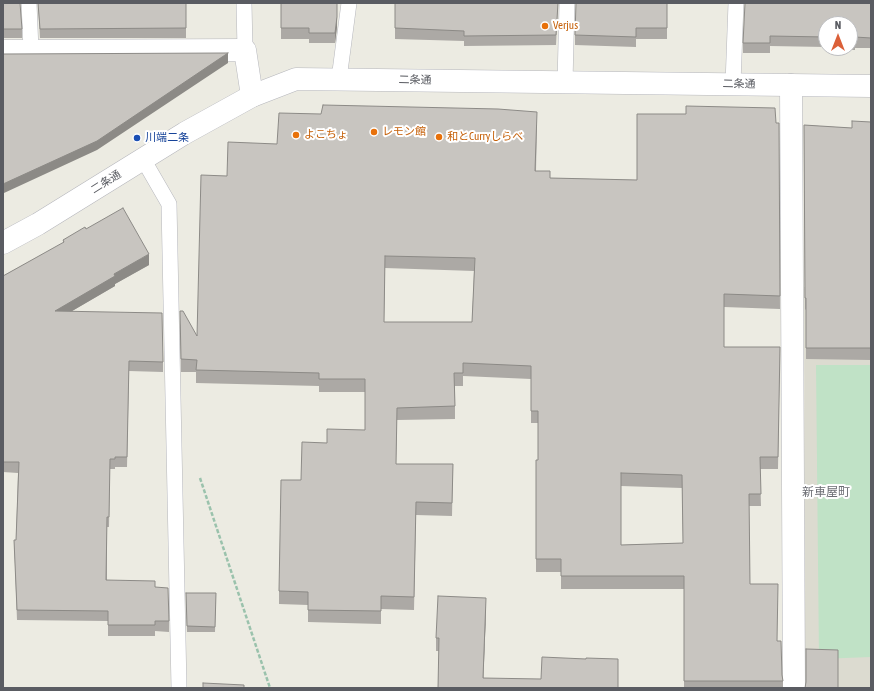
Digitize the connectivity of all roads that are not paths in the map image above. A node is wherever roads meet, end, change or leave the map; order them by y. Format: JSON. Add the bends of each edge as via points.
{"nodes":[{"id":1,"x":29,"y":3,"type":"edge"},
{"id":2,"x":244,"y":3,"type":"edge"},
{"id":3,"x":349,"y":3,"type":"edge"},
{"id":4,"x":567,"y":3,"type":"edge"},
{"id":5,"x":736,"y":3,"type":"edge"},
{"id":6,"x":31,"y":50,"type":"junction"},
{"id":7,"x":245,"y":50,"type":"junction"},
{"id":8,"x":3,"y":51,"type":"edge"},
{"id":9,"x":339,"y":79,"type":"junction"},
{"id":10,"x":565,"y":82,"type":"junction"},
{"id":11,"x":733,"y":84,"type":"junction"},
{"id":12,"x":791,"y":85,"type":"junction"},
{"id":13,"x":871,"y":86,"type":"edge"},
{"id":14,"x":252,"y":96,"type":"junction"},
{"id":15,"x":143,"y":159,"type":"junction"},
{"id":16,"x":3,"y":243,"type":"edge"},
{"id":17,"x":179,"y":688,"type":"edge"},
{"id":18,"x":794,"y":688,"type":"edge"}],
"edges":[{"from":1,"to":6,"type":"lane"},
{"from":2,"to":7,"type":"lane"},
{"from":3,"to":9,"type":"lane"},
{"from":4,"to":10,"type":"lane"},
{"from":5,"to":11,"type":"lane"},
{"from":6,"to":7,"type":"street"},
{"from":6,"to":8,"type":"street"},
{"from":7,"to":14,"type":"street"},
{"from":9,"to":10,"type":"street","name":"二条通"},
{"from":9,"to":14,"type":"street","name":"二条通","via":[[296,79]]},
{"from":10,"to":11,"type":"street","name":"二条通"},
{"from":11,"to":12,"type":"street","name":"二条通"},
{"from":12,"to":13,"type":"street","name":"二条通"},
{"from":12,"to":18,"type":"street"},
{"from":14,"to":15,"type":"street","name":"二条通"},
{"from":15,"to":16,"type":"street","name":"二条通"},
{"from":15,"to":17,"type":"lane","via":[[169,204]]}]}
